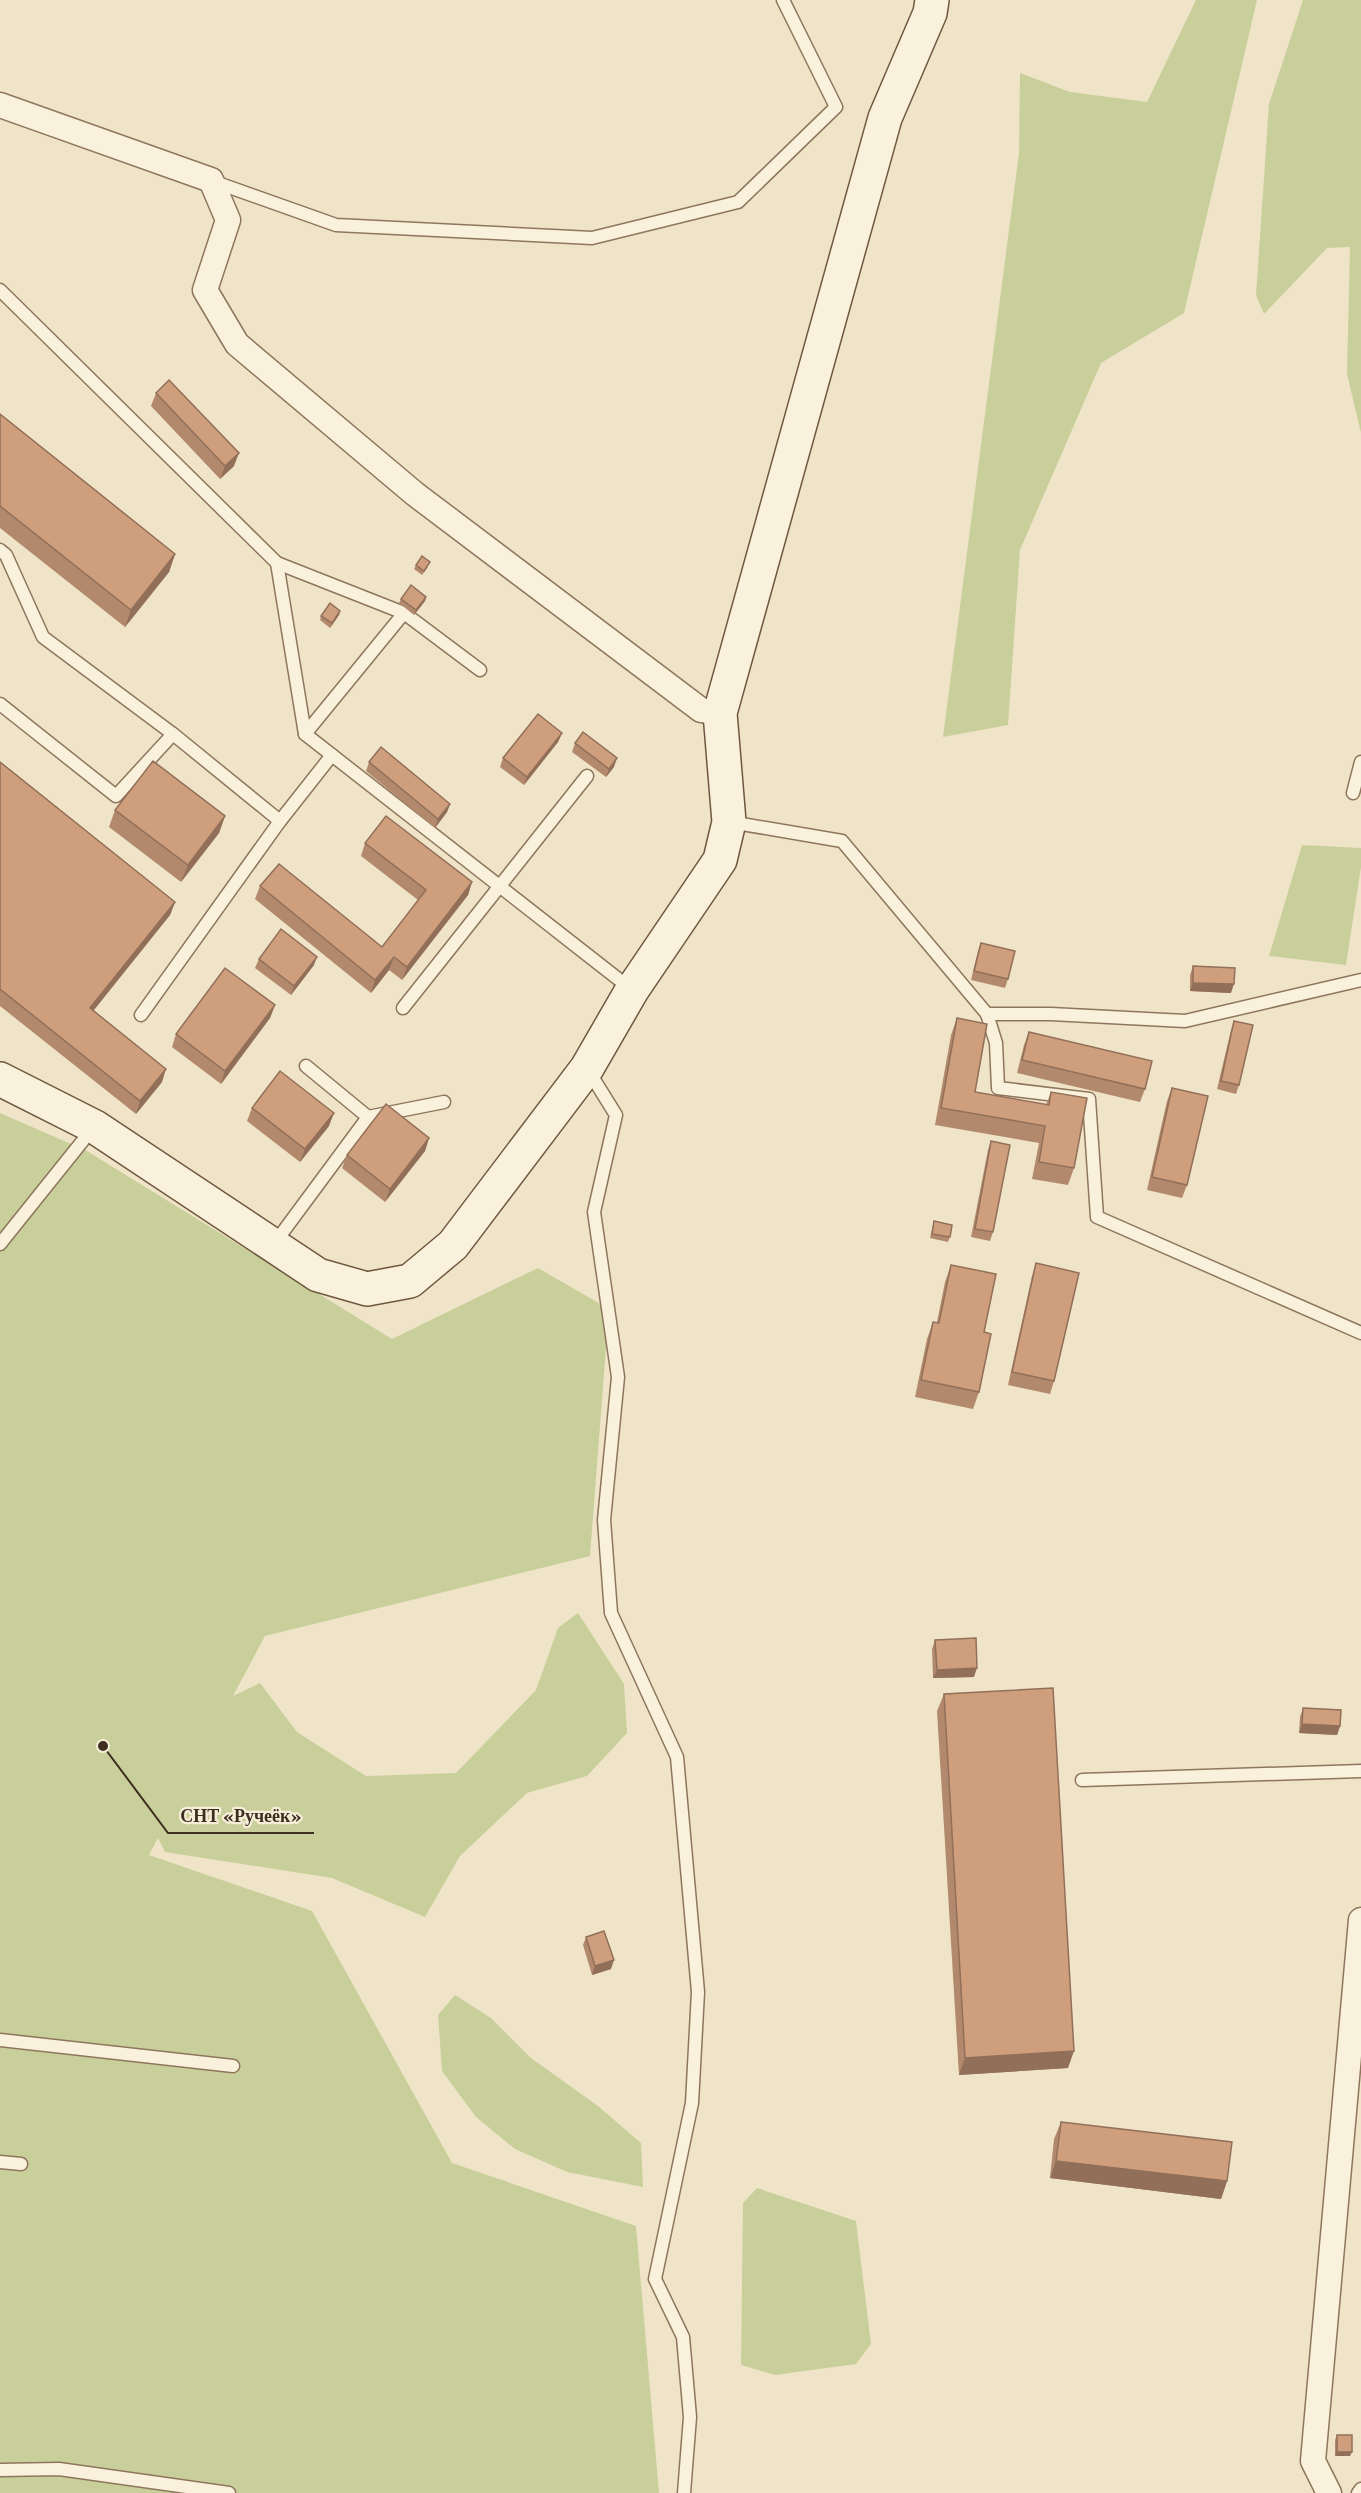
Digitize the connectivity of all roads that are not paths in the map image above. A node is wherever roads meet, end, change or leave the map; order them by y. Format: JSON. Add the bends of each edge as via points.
{"nodes":[{"id":1,"x":783,"y":0,"type":"edge"},
{"id":2,"x":932,"y":0,"type":"edge"},
{"id":3,"x":0,"y":105,"type":"edge"},
{"id":4,"x":211,"y":180,"type":"junction"},
{"id":5,"x":0,"y":290,"type":"edge"},
{"id":6,"x":0,"y":550,"type":"edge"},
{"id":7,"x":277,"y":562,"type":"junction"},
{"id":8,"x":404,"y":613,"type":"junction"},
{"id":9,"x":480,"y":670,"type":"dead end"},
{"id":10,"x":0,"y":704,"type":"edge"},
{"id":11,"x":720,"y":713,"type":"junction"},
{"id":12,"x":173,"y":734,"type":"junction"},
{"id":13,"x":305,"y":734,"type":"junction"},
{"id":14,"x":332,"y":755,"type":"junction"},
{"id":15,"x":1361,"y":762,"type":"edge"},
{"id":16,"x":587,"y":776,"type":"dead end"},
{"id":17,"x":1353,"y":793,"type":"dead end"},
{"id":18,"x":280,"y":820,"type":"junction"},
{"id":19,"x":729,"y":822,"type":"junction"},
{"id":20,"x":499,"y":886,"type":"junction"},
{"id":21,"x":1361,"y":980,"type":"edge"},
{"id":22,"x":632,"y":990,"type":"junction"},
{"id":23,"x":403,"y":1008,"type":"dead end"},
{"id":24,"x":987,"y":1014,"type":"junction"},
{"id":25,"x":141,"y":1015,"type":"dead end"},
{"id":26,"x":306,"y":1066,"type":"dead end"},
{"id":27,"x":586,"y":1068,"type":"junction"},
{"id":28,"x":0,"y":1079,"type":"edge"},
{"id":29,"x":444,"y":1102,"type":"dead end"},
{"id":30,"x":368,"y":1117,"type":"junction"},
{"id":31,"x":95,"y":1127,"type":"junction"},
{"id":32,"x":0,"y":1244,"type":"edge"},
{"id":33,"x":273,"y":1245,"type":"junction"},
{"id":34,"x":1361,"y":1333,"type":"edge"},
{"id":35,"x":1361,"y":1771,"type":"edge"},
{"id":36,"x":1082,"y":1780,"type":"dead end"},
{"id":37,"x":1361,"y":1920,"type":"edge"},
{"id":38,"x":0,"y":2040,"type":"edge"},
{"id":39,"x":233,"y":2066,"type":"dead end"},
{"id":40,"x":0,"y":2162,"type":"edge"},
{"id":41,"x":21,"y":2164,"type":"dead end"},
{"id":42,"x":0,"y":2470,"type":"edge"},
{"id":43,"x":1361,"y":2489,"type":"edge"},
{"id":44,"x":229,"y":2493,"type":"edge"},
{"id":45,"x":684,"y":2493,"type":"edge"},
{"id":46,"x":1329,"y":2493,"type":"edge"},
{"id":47,"x":1358,"y":2493,"type":"edge"}],
"edges":[{"from":1,"to":4,"type":"lane","via":[[836,107],[738,202],[592,238],[336,225]]},
{"from":2,"to":11,"type":"street","via":[[885,118]]},
{"from":3,"to":4,"type":"street"},
{"from":4,"to":11,"type":"street","via":[[228,220],[205,290],[237,344],[415,494],[701,710]]},
{"from":5,"to":7,"type":"lane"},
{"from":6,"to":12,"type":"lane","via":[[6,555],[43,637]]},
{"from":7,"to":8,"type":"lane"},
{"from":7,"to":13,"type":"lane"},
{"from":8,"to":9,"type":"lane"},
{"from":8,"to":13,"type":"lane"},
{"from":10,"to":12,"type":"lane","via":[[116,795]]},
{"from":11,"to":19,"type":"street"},
{"from":12,"to":18,"type":"lane"},
{"from":13,"to":14,"type":"lane"},
{"from":14,"to":18,"type":"lane"},
{"from":14,"to":20,"type":"lane"},
{"from":15,"to":17,"type":"lane"},
{"from":16,"to":20,"type":"lane"},
{"from":18,"to":25,"type":"lane"},
{"from":19,"to":22,"type":"street","via":[[720,860]]},
{"from":19,"to":24,"type":"lane","via":[[842,841]]},
{"from":20,"to":22,"type":"lane"},
{"from":20,"to":23,"type":"lane"},
{"from":21,"to":24,"type":"lane","via":[[1185,1021]]},
{"from":22,"to":27,"type":"street"},
{"from":24,"to":34,"type":"lane","via":[[996,1043],[998,1088],[1089,1099],[1097,1217]]},
{"from":26,"to":30,"type":"lane"},
{"from":27,"to":33,"type":"street","via":[[453,1245],[410,1281],[368,1289],[318,1275]]},
{"from":27,"to":45,"type":"lane","via":[[616,1116],[594,1212],[618,1377],[604,1520],[611,1613],[677,1757],[697,1981],[692,2103],[655,2279],[683,2337],[690,2417]]},
{"from":28,"to":31,"type":"street"},
{"from":29,"to":30,"type":"lane"},
{"from":30,"to":33,"type":"lane"},
{"from":31,"to":32,"type":"lane"},
{"from":31,"to":33,"type":"street"},
{"from":35,"to":36,"type":"lane"},
{"from":37,"to":46,"type":"street","via":[[1313,2461]]},
{"from":38,"to":39,"type":"lane"},
{"from":40,"to":41,"type":"lane"},
{"from":42,"to":44,"type":"lane","via":[[59,2469]]},
{"from":43,"to":47,"type":"lane"}]}
